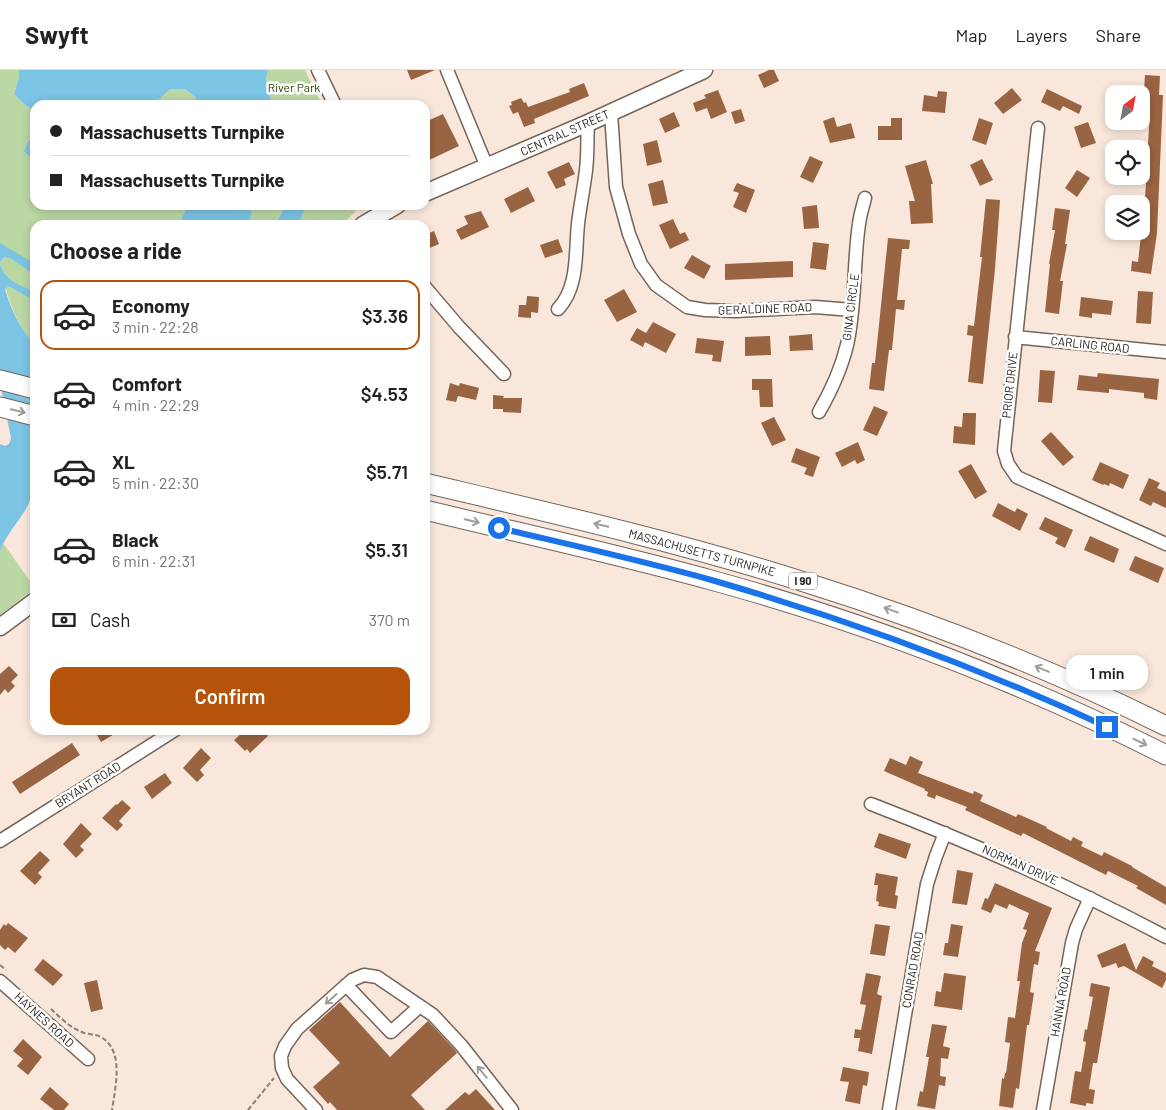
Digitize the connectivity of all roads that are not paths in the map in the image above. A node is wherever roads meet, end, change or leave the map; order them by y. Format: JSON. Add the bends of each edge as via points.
{"nodes":[{"id":1,"x":318,"y":70,"type":"edge"},
{"id":2,"x":447,"y":70,"type":"edge"},
{"id":3,"x":704,"y":70,"type":"edge"},
{"id":4,"x":333,"y":100,"type":"edge"},
{"id":5,"x":611,"y":113,"type":"junction"},
{"id":6,"x":588,"y":123,"type":"junction"},
{"id":7,"x":1038,"y":128,"type":"dead end"},
{"id":8,"x":487,"y":167,"type":"junction"},
{"id":9,"x":430,"y":191,"type":"edge"},
{"id":10,"x":865,"y":198,"type":"dead end"},
{"id":11,"x":385,"y":210,"type":"edge"},
{"id":12,"x":370,"y":220,"type":"edge"},
{"id":13,"x":430,"y":293,"type":"edge"},
{"id":14,"x":558,"y":309,"type":"dead end"},
{"id":15,"x":852,"y":310,"type":"junction"},
{"id":16,"x":1015,"y":337,"type":"junction"},
{"id":17,"x":1166,"y":352,"type":"edge"},
{"id":18,"x":504,"y":374,"type":"dead end"},
{"id":19,"x":0,"y":380,"type":"edge"},
{"id":20,"x":30,"y":388,"type":"edge"},
{"id":21,"x":0,"y":407,"type":"edge"},
{"id":22,"x":819,"y":412,"type":"dead end"},
{"id":23,"x":30,"y":415,"type":"edge"},
{"id":24,"x":430,"y":484,"type":"edge"},
{"id":25,"x":430,"y":511,"type":"edge"},
{"id":26,"x":1166,"y":544,"type":"edge"},
{"id":27,"x":30,"y":606,"type":"edge"},
{"id":28,"x":0,"y":627,"type":"edge"},
{"id":29,"x":1166,"y":726,"type":"edge"},
{"id":30,"x":168,"y":735,"type":"edge"},
{"id":31,"x":1166,"y":755,"type":"edge"},
{"id":32,"x":871,"y":804,"type":"dead end"},
{"id":33,"x":945,"y":833,"type":"junction"},
{"id":34,"x":0,"y":841,"type":"edge"},
{"id":35,"x":1090,"y":898,"type":"junction"},
{"id":36,"x":1166,"y":936,"type":"edge"},
{"id":37,"x":0,"y":982,"type":"edge"},
{"id":38,"x":346,"y":985,"type":"junction"},
{"id":39,"x":420,"y":1006,"type":"junction"},
{"id":40,"x":88,"y":1059,"type":"dead end"},
{"id":41,"x":316,"y":1110,"type":"edge"},
{"id":42,"x":512,"y":1110,"type":"edge"},
{"id":43,"x":889,"y":1110,"type":"edge"},
{"id":44,"x":1042,"y":1110,"type":"edge"}],
"edges":[{"from":1,"to":4,"type":"street"},
{"from":2,"to":8,"type":"street"},
{"from":3,"to":5,"type":"main road","name":"CENTRAL STREET"},
{"from":5,"to":6,"type":"main road","name":"CENTRAL STREET"},
{"from":5,"to":15,"type":"street","name":"GERALDINE ROAD","via":[[616,187],[641,264],[656,285],[687,307],[705,310],[816,307]]},
{"from":6,"to":8,"type":"main road","name":"CENTRAL STREET"},
{"from":6,"to":14,"type":"street","via":[[574,274]]},
{"from":7,"to":16,"type":"street","name":"PRIOR DRIVE"},
{"from":8,"to":9,"type":"main road","name":"CENTRAL STREET"},
{"from":10,"to":15,"type":"street","name":"GINA CIRCLE","via":[[859,223]]},
{"from":11,"to":12,"type":"main road"},
{"from":13,"to":18,"type":"street"},
{"from":15,"to":22,"type":"street","name":"GINA CIRCLE","via":[[838,375]]},
{"from":16,"to":17,"type":"street","name":"CARLING ROAD"},
{"from":16,"to":26,"type":"street","name":"PRIOR DRIVE","via":[[1004,451],[1017,477]]},
{"from":19,"to":20,"type":"highway"},
{"from":21,"to":23,"type":"highway","one_way":true},
{"from":29,"to":24,"type":"highway","name":"MASSACHUSETTS TURNPIKE","number":"I 90","one_way":true,"via":[[1015,658],[850,596],[680,546]]},
{"from":25,"to":31,"type":"highway","name":"MASSACHUSETTS TURNPIKE","number":"I 90","one_way":true,"via":[[673,570],[834,618],[952,660],[1069,709]]},
{"from":27,"to":28,"type":"main road"},
{"from":30,"to":34,"type":"street","name":"BRYANT ROAD"},
{"from":32,"to":33,"type":"street","name":"NORMAN DRIVE"},
{"from":33,"to":35,"type":"street","name":"NORMAN DRIVE"},
{"from":33,"to":43,"type":"street","name":"CONRAD ROAD","via":[[927,884]]},
{"from":35,"to":36,"type":"street","name":"NORMAN DRIVE"},
{"from":35,"to":44,"type":"street","name":"HANNA ROAD","via":[[1072,943]]},
{"from":37,"to":40,"type":"street","name":"HAYNES ROAD"},
{"from":38,"to":39,"type":"street","via":[[358,976],[371,975]]},
{"from":38,"to":39,"type":"street","via":[[391,1032]]},
{"from":38,"to":41,"type":"street","one_way":true,"via":[[290,1037],[281,1056],[282,1068],[288,1079]]},
{"from":42,"to":39,"type":"street","one_way":true,"via":[[461,1045]]}]}
